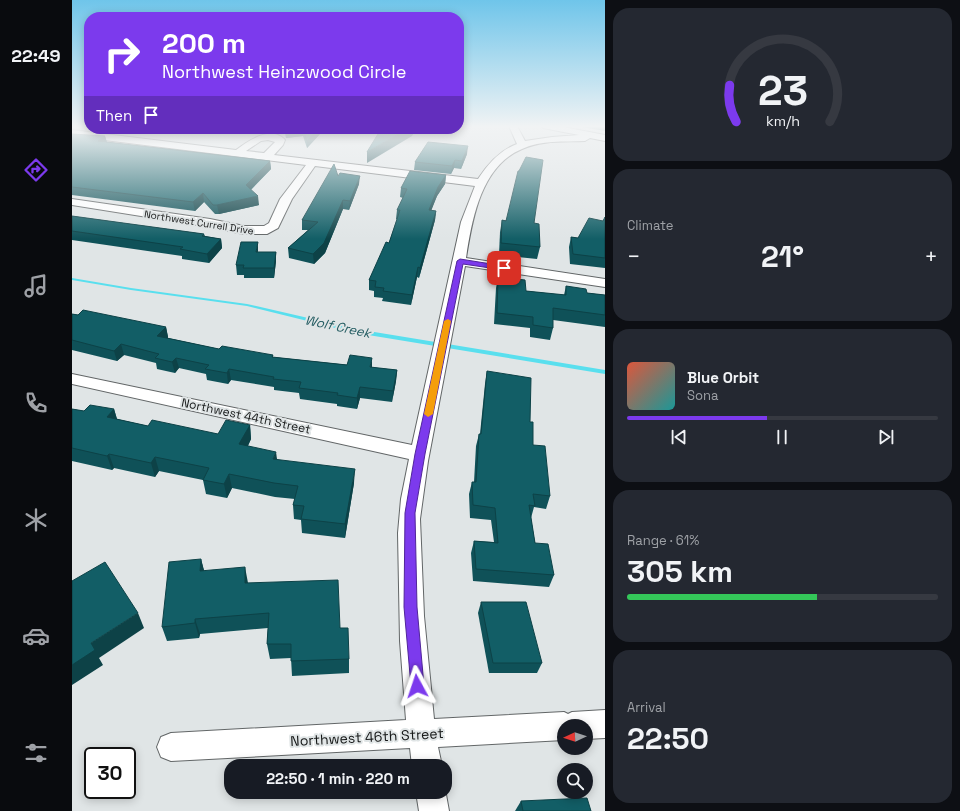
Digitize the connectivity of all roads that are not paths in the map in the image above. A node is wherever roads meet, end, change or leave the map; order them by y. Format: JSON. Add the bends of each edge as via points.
{"nodes":[{"id":1,"x":313,"y":164,"type":"edge"},
{"id":2,"x":329,"y":164,"type":"edge"},
{"id":3,"x":495,"y":164,"type":"edge"},
{"id":4,"x":480,"y":183,"type":"junction"},
{"id":5,"x":72,"y":202,"type":"edge"},
{"id":6,"x":460,"y":261,"type":"junction"},
{"id":7,"x":605,"y":283,"type":"edge"},
{"id":8,"x":72,"y":379,"type":"edge"},
{"id":9,"x":420,"y":454,"type":"junction"},
{"id":10,"x":605,"y":724,"type":"edge"},
{"id":11,"x":593,"y":725,"type":"edge"},
{"id":12,"x":557,"y":726,"type":"edge"},
{"id":13,"x":422,"y":734,"type":"junction"},
{"id":14,"x":171,"y":747,"type":"dead end"},
{"id":15,"x":425,"y":759,"type":"edge"},
{"id":16,"x":432,"y":799,"type":"edge"},
{"id":17,"x":434,"y":811,"type":"edge"}],
"edges":[{"from":1,"to":5,"type":"street","name":"Northwest Currell Drive","via":[[286,199],[274,225],[267,230],[244,230]]},
{"from":2,"to":4,"type":"street"},
{"from":3,"to":4,"type":"street"},
{"from":4,"to":6,"type":"street","via":[[468,216]]},
{"from":6,"to":7,"type":"street"},
{"from":6,"to":9,"type":"street"},
{"from":8,"to":9,"type":"street","name":"Northwest 44th Street"},
{"from":9,"to":13,"type":"street","via":[[410,513],[410,607]]},
{"from":10,"to":11,"type":"street"},
{"from":12,"to":13,"type":"street","name":"Northwest 46th Street"},
{"from":13,"to":14,"type":"street","name":"Northwest 46th Street"},
{"from":13,"to":15,"type":"street"},
{"from":16,"to":17,"type":"street"}]}
